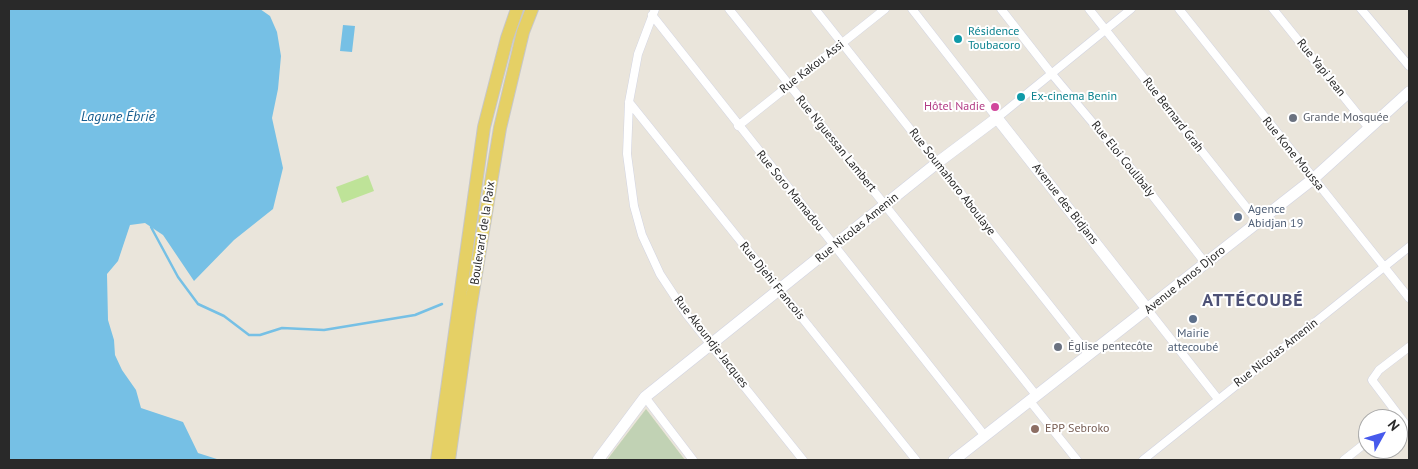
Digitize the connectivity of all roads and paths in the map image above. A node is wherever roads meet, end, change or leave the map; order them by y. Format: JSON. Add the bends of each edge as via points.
{"nodes":[{"id":1,"x":517,"y":9,"type":"edge"},
{"id":2,"x":532,"y":9,"type":"edge"},
{"id":3,"x":729,"y":9,"type":"edge"},
{"id":4,"x":815,"y":9,"type":"edge"},
{"id":5,"x":885,"y":9,"type":"edge"},
{"id":6,"x":912,"y":9,"type":"edge"},
{"id":7,"x":1002,"y":9,"type":"edge"},
{"id":8,"x":1089,"y":9,"type":"edge"},
{"id":9,"x":1131,"y":9,"type":"edge"},
{"id":10,"x":1179,"y":9,"type":"edge"},
{"id":11,"x":1273,"y":9,"type":"edge"},
{"id":12,"x":1361,"y":9,"type":"edge"},
{"id":13,"x":653,"y":12,"type":"edge"},
{"id":14,"x":1105,"y":29,"type":"junction"},
{"id":15,"x":842,"y":43,"type":"junction"},
{"id":16,"x":1409,"y":66,"type":"edge"},
{"id":17,"x":1051,"y":73,"type":"junction"},
{"id":18,"x":789,"y":85,"type":"junction"},
{"id":19,"x":1409,"y":92,"type":"edge"},
{"id":20,"x":629,"y":102,"type":"junction"},
{"id":21,"x":997,"y":118,"type":"junction"},
{"id":22,"x":738,"y":126,"type":"junction"},
{"id":23,"x":1368,"y":127,"type":"junction"},
{"id":24,"x":937,"y":163,"type":"junction"},
{"id":25,"x":1313,"y":179,"type":"junction"},
{"id":26,"x":885,"y":206,"type":"junction"},
{"id":27,"x":1258,"y":222,"type":"junction"},
{"id":28,"x":835,"y":246,"type":"junction"},
{"id":29,"x":1409,"y":247,"type":"edge"},
{"id":30,"x":1206,"y":264,"type":"junction"},
{"id":31,"x":1385,"y":266,"type":"junction"},
{"id":32,"x":780,"y":290,"type":"junction"},
{"id":33,"x":1409,"y":298,"type":"edge"},
{"id":34,"x":1148,"y":310,"type":"junction"},
{"id":35,"x":711,"y":343,"type":"junction"},
{"id":36,"x":1409,"y":347,"type":"edge"},
{"id":37,"x":1089,"y":355,"type":"junction"},
{"id":38,"x":645,"y":397,"type":"junction"},
{"id":39,"x":1033,"y":398,"type":"junction"},
{"id":40,"x":1218,"y":399,"type":"junction"},
{"id":41,"x":1391,"y":409,"type":"edge"},
{"id":42,"x":985,"y":436,"type":"junction"},
{"id":43,"x":1358,"y":449,"type":"edge"},
{"id":44,"x":437,"y":460,"type":"edge"},
{"id":45,"x":449,"y":460,"type":"edge"},
{"id":46,"x":598,"y":460,"type":"edge"},
{"id":47,"x":693,"y":460,"type":"edge"},
{"id":48,"x":804,"y":460,"type":"edge"},
{"id":49,"x":916,"y":460,"type":"edge"},
{"id":50,"x":954,"y":460,"type":"edge"},
{"id":51,"x":1077,"y":460,"type":"edge"},
{"id":52,"x":1143,"y":460,"type":"edge"},
{"id":53,"x":1344,"y":460,"type":"edge"}],
"edges":[{"from":1,"to":44,"type":"main road","name":"Boulevard de la Paix","via":[[484,127]]},
{"from":2,"to":45,"type":"main road","name":"Boulevard de la Paix","via":[[523,32],[500,128]]},
{"from":3,"to":18,"type":"street","name":"Rue N'guessan Lambert"},
{"from":4,"to":15,"type":"street","name":"Rue Soumahoro Aboulaye"},
{"from":5,"to":15,"type":"street","name":"Rue Kakou Assi"},
{"from":6,"to":21,"type":"street","name":"Avenue des Bidjans"},
{"from":7,"to":17,"type":"street","name":"Rue Eloi Coulibaly"},
{"from":8,"to":14,"type":"street","name":"Rue Bernard Grah"},
{"from":9,"to":14,"type":"street","name":"Rue Nicolas Amenin"},
{"from":10,"to":25,"type":"street","name":"Rue Kone Moussa"},
{"from":11,"to":23,"type":"street","name":"Rue Yapi Jean"},
{"from":12,"to":16,"type":"street"},
{"from":13,"to":20,"type":"street","name":"Rue Akoundje Jacques","via":[[638,54]]},
{"from":13,"to":22,"type":"street","name":"Rue Soro Mamadou"},
{"from":14,"to":17,"type":"street","name":"Rue Nicolas Amenin"},
{"from":14,"to":27,"type":"street","name":"Rue Bernard Grah"},
{"from":15,"to":18,"type":"street","name":"Rue Kakou Assi"},
{"from":15,"to":24,"type":"street","name":"Rue Soumahoro Aboulaye"},
{"from":17,"to":21,"type":"street","name":"Rue Nicolas Amenin"},
{"from":17,"to":30,"type":"street","name":"Rue Eloi Coulibaly"},
{"from":18,"to":22,"type":"street","name":"Rue Kakou Assi"},
{"from":18,"to":26,"type":"street","name":"Rue N'guessan Lambert"},
{"from":19,"to":23,"type":"street","name":"Avenue Amos Djoro"},
{"from":20,"to":32,"type":"street","name":"Rue Djehi Francois"},
{"from":20,"to":35,"type":"street","name":"Rue Akoundje Jacques","via":[[627,154],[634,206],[642,235],[660,274],[687,315]]},
{"from":21,"to":24,"type":"street","name":"Rue Nicolas Amenin"},
{"from":21,"to":34,"type":"street","name":"Avenue des Bidjans"},
{"from":22,"to":28,"type":"street","name":"Rue Soro Mamadou"},
{"from":23,"to":25,"type":"street","name":"Avenue Amos Djoro"},
{"from":24,"to":26,"type":"street","name":"Rue Nicolas Amenin"},
{"from":24,"to":37,"type":"street","name":"Rue Soumahoro Aboulaye"},
{"from":25,"to":27,"type":"street","name":"Avenue Amos Djoro"},
{"from":25,"to":31,"type":"street","name":"Rue Kone Moussa"},
{"from":26,"to":28,"type":"street","name":"Rue Nicolas Amenin"},
{"from":26,"to":39,"type":"street","name":"Rue N'guessan Lambert"},
{"from":27,"to":30,"type":"street","name":"Avenue Amos Djoro"},
{"from":28,"to":32,"type":"street","name":"Rue Nicolas Amenin"},
{"from":28,"to":42,"type":"street","name":"Rue Soro Mamadou"},
{"from":29,"to":31,"type":"street","name":"Rue Nicolas Amenin"},
{"from":30,"to":34,"type":"street","name":"Avenue Amos Djoro"},
{"from":31,"to":33,"type":"street","name":"Rue Kone Moussa"},
{"from":31,"to":40,"type":"street","name":"Rue Nicolas Amenin"},
{"from":32,"to":35,"type":"street","name":"Rue Nicolas Amenin"},
{"from":32,"to":49,"type":"street","name":"Rue Djehi Francois"},
{"from":34,"to":37,"type":"street","name":"Avenue Amos Djoro"},
{"from":34,"to":40,"type":"street","name":"Avenue des Bidjans"},
{"from":35,"to":38,"type":"street","name":"Rue Nicolas Amenin"},
{"from":35,"to":48,"type":"street","name":"Rue Akoundje Jacques"},
{"from":36,"to":41,"type":"street","via":[[1372,380]]},
{"from":37,"to":39,"type":"street","name":"Avenue Amos Djoro"},
{"from":38,"to":46,"type":"street","name":"Rue Nicolas Amenin"},
{"from":38,"to":47,"type":"street"},
{"from":39,"to":42,"type":"street","name":"Avenue Amos Djoro"},
{"from":39,"to":51,"type":"street","name":"Rue N'guessan Lambert"},
{"from":40,"to":52,"type":"street","name":"Rue Nicolas Amenin"},
{"from":42,"to":50,"type":"street","name":"Avenue Amos Djoro"},
{"from":43,"to":53,"type":"street"}]}
